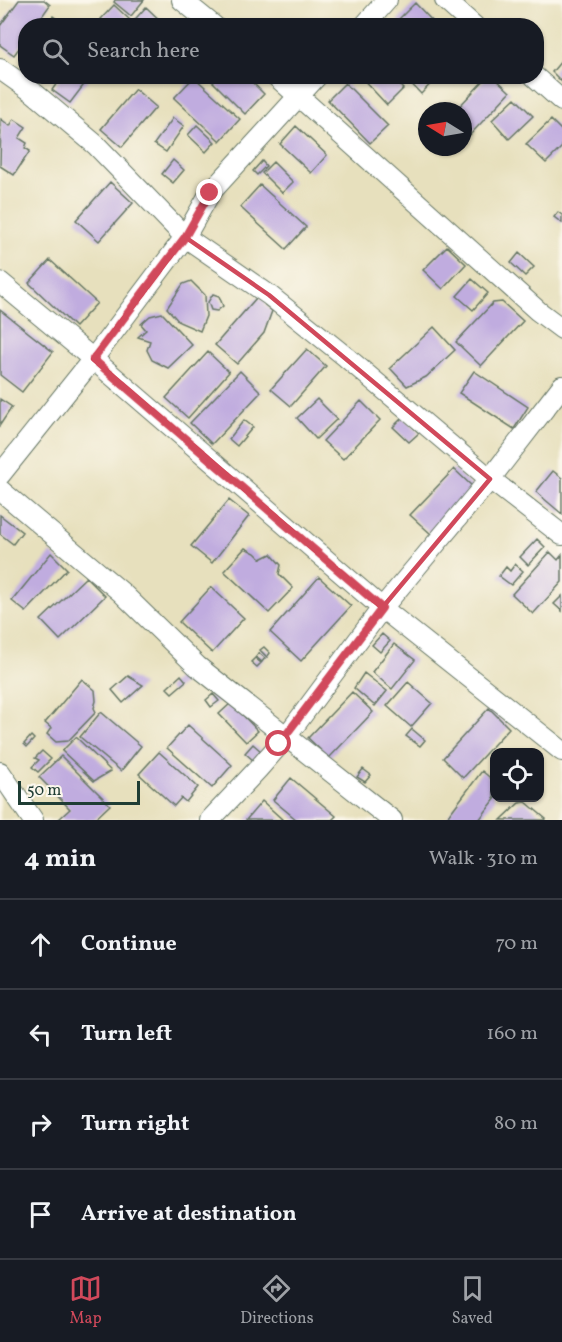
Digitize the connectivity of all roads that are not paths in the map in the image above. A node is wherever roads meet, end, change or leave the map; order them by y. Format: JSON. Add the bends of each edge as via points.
{"nodes":[{"id":1,"x":182,"y":0,"type":"edge"},
{"id":2,"x":387,"y":0,"type":"edge"},
{"id":3,"x":445,"y":0,"type":"edge"},
{"id":4,"x":204,"y":18,"type":"edge"},
{"id":5,"x":371,"y":18,"type":"edge"},
{"id":6,"x":465,"y":18,"type":"edge"},
{"id":7,"x":0,"y":69,"type":"edge"},
{"id":8,"x":18,"y":82,"type":"edge"},
{"id":9,"x":21,"y":84,"type":"edge"},
{"id":10,"x":286,"y":84,"type":"edge"},
{"id":11,"x":309,"y":84,"type":"edge"},
{"id":12,"x":543,"y":84,"type":"edge"},
{"id":13,"x":299,"y":95,"type":"junction"},
{"id":14,"x":562,"y":101,"type":"edge"},
{"id":15,"x":185,"y":237,"type":"junction"},
{"id":16,"x":0,"y":282,"type":"edge"},
{"id":17,"x":562,"y":329,"type":"edge"},
{"id":18,"x":93,"y":359,"type":"junction"},
{"id":19,"x":562,"y":386,"type":"edge"},
{"id":20,"x":0,"y":475,"type":"edge"},
{"id":21,"x":490,"y":479,"type":"junction"},
{"id":22,"x":0,"y":490,"type":"edge"},
{"id":23,"x":562,"y":535,"type":"edge"},
{"id":24,"x":382,"y":608,"type":"junction"},
{"id":25,"x":286,"y":737,"type":"junction"},
{"id":26,"x":562,"y":751,"type":"edge"},
{"id":27,"x":0,"y":772,"type":"edge"},
{"id":28,"x":33,"y":820,"type":"edge"},
{"id":29,"x":210,"y":820,"type":"edge"},
{"id":30,"x":392,"y":820,"type":"edge"}],
"edges":[{"from":1,"to":4,"type":"street"},
{"from":2,"to":5,"type":"street"},
{"from":3,"to":6,"type":"street"},
{"from":7,"to":8,"type":"street"},
{"from":9,"to":15,"type":"street","via":[[96,145]]},
{"from":10,"to":13,"type":"street"},
{"from":11,"to":13,"type":"street"},
{"from":12,"to":14,"type":"street"},
{"from":13,"to":15,"type":"street","via":[[210,193]]},
{"from":13,"to":17,"type":"street"},
{"from":15,"to":18,"type":"street"},
{"from":15,"to":21,"type":"street","via":[[269,295]]},
{"from":16,"to":18,"type":"street"},
{"from":18,"to":20,"type":"street"},
{"from":18,"to":24,"type":"street"},
{"from":19,"to":21,"type":"street"},
{"from":21,"to":23,"type":"street"},
{"from":21,"to":24,"type":"street"},
{"from":22,"to":25,"type":"street","via":[[121,592],[196,666]]},
{"from":24,"to":25,"type":"street"},
{"from":24,"to":26,"type":"street"},
{"from":25,"to":29,"type":"street"},
{"from":25,"to":30,"type":"street"},
{"from":27,"to":28,"type":"street"}]}
